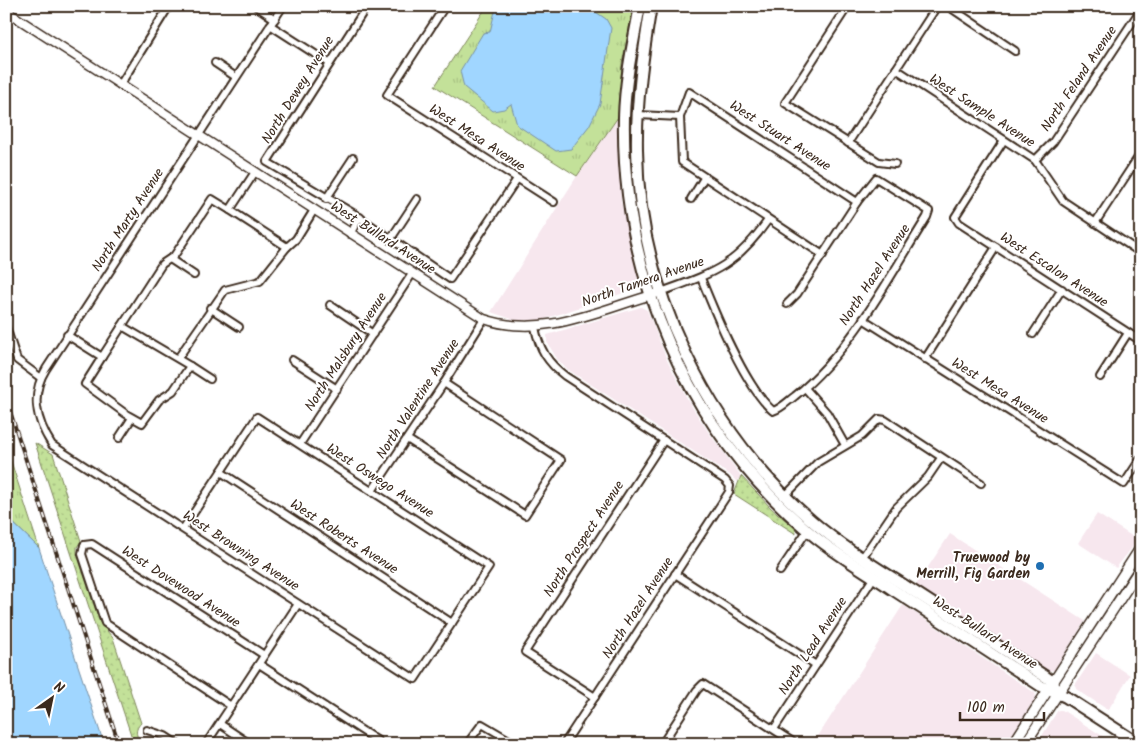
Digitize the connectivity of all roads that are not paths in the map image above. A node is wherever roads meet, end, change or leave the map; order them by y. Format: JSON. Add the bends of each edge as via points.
{"nodes":[{"id":1,"x":10,"y":6,"type":"edge"},
{"id":2,"x":169,"y":6,"type":"edge"},
{"id":3,"x":256,"y":6,"type":"edge"},
{"id":4,"x":283,"y":6,"type":"edge"},
{"id":5,"x":367,"y":6,"type":"edge"},
{"id":6,"x":445,"y":6,"type":"edge"},
{"id":7,"x":640,"y":6,"type":"edge"},
{"id":8,"x":651,"y":6,"type":"edge"},
{"id":9,"x":848,"y":6,"type":"edge"},
{"id":10,"x":937,"y":6,"type":"edge"},
{"id":11,"x":948,"y":6,"type":"edge"},
{"id":12,"x":1141,"y":9,"type":"edge"},
{"id":13,"x":7,"y":12,"type":"edge"},
{"id":14,"x":274,"y":19,"type":"junction"},
{"id":15,"x":270,"y":26,"type":"junction"},
{"id":16,"x":1016,"y":51,"type":"dead end"},
{"id":17,"x":215,"y":63,"type":"dead end"},
{"id":18,"x":329,"y":63,"type":"junction"},
{"id":19,"x":896,"y":69,"type":"junction"},
{"id":20,"x":236,"y":77,"type":"junction"},
{"id":21,"x":120,"y":85,"type":"junction"},
{"id":22,"x":638,"y":115,"type":"junction"},
{"id":23,"x":680,"y":117,"type":"junction"},
{"id":24,"x":198,"y":135,"type":"junction"},
{"id":25,"x":1004,"y":140,"type":"junction"},
{"id":26,"x":848,"y":143,"type":"junction"},
{"id":27,"x":1141,"y":153,"type":"edge"},
{"id":28,"x":353,"y":158,"type":"dead end"},
{"id":29,"x":1035,"y":160,"type":"junction"},
{"id":30,"x":267,"y":162,"type":"joint"},
{"id":31,"x":895,"y":164,"type":"dead end"},
{"id":32,"x":255,"y":172,"type":"junction"},
{"id":33,"x":704,"y":178,"type":"junction"},
{"id":34,"x":517,"y":179,"type":"junction"},
{"id":35,"x":326,"y":198,"type":"junction"},
{"id":36,"x":417,"y":199,"type":"dead end"},
{"id":37,"x":691,"y":199,"type":"dead end"},
{"id":38,"x":554,"y":202,"type":"dead end"},
{"id":39,"x":857,"y":202,"type":"junction"},
{"id":40,"x":230,"y":210,"type":"junction"},
{"id":41,"x":314,"y":210,"type":"junction"},
{"id":42,"x":360,"y":217,"type":"junction"},
{"id":43,"x":768,"y":220,"type":"junction"},
{"id":44,"x":1095,"y":223,"type":"junction"},
{"id":45,"x":350,"y":234,"type":"junction"},
{"id":46,"x":390,"y":240,"type":"junction"},
{"id":47,"x":996,"y":247,"type":"junction"},
{"id":48,"x":287,"y":248,"type":"junction"},
{"id":49,"x":1141,"y":254,"type":"edge"},
{"id":50,"x":823,"y":255,"type":"junction"},
{"id":51,"x":170,"y":259,"type":"junction"},
{"id":52,"x":412,"y":274,"type":"junction"},
{"id":53,"x":194,"y":275,"type":"dead end"},
{"id":54,"x":701,"y":278,"type":"junction"},
{"id":55,"x":1062,"y":289,"type":"junction"},
{"id":56,"x":661,"y":292,"type":"junction"},
{"id":57,"x":649,"y":295,"type":"junction"},
{"id":58,"x":787,"y":304,"type":"dead end"},
{"id":59,"x":330,"y":305,"type":"dead end"},
{"id":60,"x":210,"y":308,"type":"junction"},
{"id":61,"x":484,"y":319,"type":"junction"},
{"id":62,"x":863,"y":319,"type":"junction"},
{"id":63,"x":122,"y":326,"type":"junction"},
{"id":64,"x":6,"y":327,"type":"edge"},
{"id":65,"x":239,"y":327,"type":"dead end"},
{"id":66,"x":535,"y":327,"type":"junction"},
{"id":67,"x":1128,"y":333,"type":"junction"},
{"id":68,"x":373,"y":334,"type":"junction"},
{"id":69,"x":1033,"y":334,"type":"dead end"},
{"id":70,"x":67,"y":335,"type":"junction"},
{"id":71,"x":1141,"y":341,"type":"edge"},
{"id":72,"x":102,"y":357,"type":"junction"},
{"id":73,"x":178,"y":358,"type":"junction"},
{"id":74,"x":925,"y":359,"type":"junction"},
{"id":75,"x":292,"y":360,"type":"dead end"},
{"id":76,"x":190,"y":366,"type":"junction"},
{"id":77,"x":1100,"y":377,"type":"dead end"},
{"id":78,"x":41,"y":378,"type":"junction"},
{"id":79,"x":210,"y":379,"type":"dead end"},
{"id":80,"x":444,"y":383,"type":"junction"},
{"id":81,"x":805,"y":388,"type":"junction"},
{"id":82,"x":337,"y":389,"type":"junction"},
{"id":83,"x":132,"y":418,"type":"junction"},
{"id":84,"x":119,"y":438,"type":"dead end"},
{"id":85,"x":407,"y":439,"type":"junction"},
{"id":86,"x":664,"y":440,"type":"junction"},
{"id":87,"x":300,"y":444,"type":"junction"},
{"id":88,"x":845,"y":445,"type":"junction"},
{"id":89,"x":941,"y":458,"type":"junction"},
{"id":90,"x":1141,"y":458,"type":"edge"},
{"id":91,"x":221,"y":472,"type":"junction"},
{"id":92,"x":981,"y":483,"type":"dead end"},
{"id":93,"x":372,"y":491,"type":"junction"},
{"id":94,"x":781,"y":499,"type":"junction"},
{"id":95,"x":184,"y":529,"type":"junction"},
{"id":96,"x":807,"y":530,"type":"junction"},
{"id":97,"x":832,"y":537,"type":"junction"},
{"id":98,"x":1141,"y":547,"type":"edge"},
{"id":99,"x":862,"y":558,"type":"junction"},
{"id":100,"x":1141,"y":566,"type":"edge"},
{"id":101,"x":1127,"y":568,"type":"junction"},
{"id":102,"x":780,"y":571,"type":"dead end"},
{"id":103,"x":675,"y":574,"type":"junction"},
{"id":104,"x":874,"y":577,"type":"junction"},
{"id":105,"x":298,"y":604,"type":"junction"},
{"id":106,"x":1106,"y":620,"type":"junction"},
{"id":107,"x":452,"y":623,"type":"junction"},
{"id":108,"x":955,"y":628,"type":"junction"},
{"id":109,"x":970,"y":628,"type":"junction"},
{"id":110,"x":264,"y":655,"type":"junction"},
{"id":111,"x":259,"y":664,"type":"junction"},
{"id":112,"x":816,"y":665,"type":"junction"},
{"id":113,"x":1053,"y":688,"type":"junction"},
{"id":114,"x":595,"y":697,"type":"junction"},
{"id":115,"x":231,"y":706,"type":"junction"},
{"id":116,"x":220,"y":724,"type":"junction"},
{"id":117,"x":774,"y":729,"type":"junction"},
{"id":118,"x":147,"y":730,"type":"dead end"},
{"id":119,"x":377,"y":742,"type":"edge"},
{"id":120,"x":178,"y":744,"type":"edge"},
{"id":121,"x":206,"y":744,"type":"edge"},
{"id":122,"x":250,"y":744,"type":"edge"},
{"id":123,"x":467,"y":744,"type":"edge"},
{"id":124,"x":516,"y":744,"type":"edge"},
{"id":125,"x":564,"y":744,"type":"edge"},
{"id":126,"x":662,"y":744,"type":"edge"},
{"id":127,"x":796,"y":744,"type":"edge"},
{"id":128,"x":1013,"y":744,"type":"edge"},
{"id":129,"x":1025,"y":744,"type":"edge"},
{"id":130,"x":1139,"y":744,"type":"edge"}],
"edges":[{"from":1,"to":13,"type":"street"},
{"from":2,"to":21,"type":"street"},
{"from":3,"to":14,"type":"street"},
{"from":4,"to":14,"type":"street","name":"North Marty Avenue"},
{"from":5,"to":18,"type":"street","name":"North Dewey Avenue"},
{"from":6,"to":34,"type":"street","name":"West Mesa Avenue","via":[[387,95]]},
{"from":7,"to":57,"type":"main road","via":[[626,88],[625,172],[634,232]]},
{"from":8,"to":22,"type":"main road"},
{"from":9,"to":26,"type":"street","via":[[785,103]]},
{"from":10,"to":19,"type":"street"},
{"from":11,"to":16,"type":"street"},
{"from":12,"to":29,"type":"street","name":"North Feland Avenue","via":[[1053,142]]},
{"from":13,"to":21,"type":"street","name":"West Bullard Avenue"},
{"from":14,"to":15,"type":"street","name":"North Marty Avenue"},
{"from":15,"to":18,"type":"street"},
{"from":15,"to":20,"type":"street","name":"North Marty Avenue"},
{"from":17,"to":20,"type":"street"},
{"from":18,"to":30,"type":"street","name":"North Dewey Avenue"},
{"from":19,"to":25,"type":"street","name":"West Sample Avenue"},
{"from":19,"to":26,"type":"street"},
{"from":20,"to":24,"type":"street","name":"North Marty Avenue"},
{"from":21,"to":24,"type":"street","name":"West Bullard Avenue"},
{"from":22,"to":23,"type":"street"},
{"from":22,"to":56,"type":"main road","via":[[642,216]]},
{"from":23,"to":33,"type":"street","via":[[682,162]]},
{"from":23,"to":39,"type":"street","name":"West Stuart Avenue","via":[[689,92]]},
{"from":24,"to":32,"type":"street","name":"West Bullard Avenue"},
{"from":24,"to":70,"type":"street","name":"North Marty Avenue"},
{"from":25,"to":29,"type":"street","name":"West Sample Avenue"},
{"from":25,"to":47,"type":"street","name":"West Escalon Avenue","via":[[955,218]]},
{"from":26,"to":31,"type":"street","via":[[879,162]]},
{"from":27,"to":44,"type":"street"},
{"from":28,"to":35,"type":"street"},
{"from":29,"to":44,"type":"street","name":"West Sample Avenue","via":[[1063,201]]},
{"from":30,"to":35,"type":"street","name":"West Bullard Avenue"},
{"from":32,"to":40,"type":"street"},
{"from":32,"to":41,"type":"street","name":"West Bullard Avenue"},
{"from":33,"to":37,"type":"street"},
{"from":33,"to":43,"type":"street"},
{"from":34,"to":38,"type":"street","name":"West Mesa Avenue"},
{"from":34,"to":46,"type":"street","name":"West Bullard Avenue","via":[[450,279]]},
{"from":35,"to":42,"type":"street","name":"West Bullard Avenue"},
{"from":36,"to":46,"type":"street"},
{"from":39,"to":50,"type":"street"},
{"from":39,"to":62,"type":"street","name":"North Hazel Avenue","via":[[876,178],[929,211]]},
{"from":40,"to":48,"type":"street"},
{"from":40,"to":51,"type":"street","via":[[212,199]]},
{"from":41,"to":45,"type":"street","name":"West Bullard Avenue"},
{"from":41,"to":48,"type":"street"},
{"from":42,"to":45,"type":"street"},
{"from":42,"to":46,"type":"street","name":"West Bullard Avenue"},
{"from":43,"to":50,"type":"street"},
{"from":43,"to":54,"type":"street","name":"North Tamera Avenue","via":[[739,256]]},
{"from":44,"to":49,"type":"street","name":"West Sample Avenue"},
{"from":45,"to":52,"type":"street","name":"West Bullard Avenue"},
{"from":47,"to":55,"type":"street","name":"West Escalon Avenue"},
{"from":47,"to":74,"type":"street"},
{"from":48,"to":60,"type":"street","via":[[260,281],[225,290]]},
{"from":50,"to":58,"type":"street"},
{"from":51,"to":53,"type":"street"},
{"from":51,"to":63,"type":"street","via":[[162,264]]},
{"from":52,"to":61,"type":"street","name":"West Bullard Avenue"},
{"from":52,"to":68,"type":"street","name":"North Malsbury Avenue"},
{"from":54,"to":56,"type":"street","name":"North Tamera Avenue"},
{"from":54,"to":81,"type":"street","name":"North Hazel Avenue","via":[[730,344],[773,411]]},
{"from":55,"to":67,"type":"street","name":"West Escalon Avenue"},
{"from":55,"to":69,"type":"street"},
{"from":56,"to":57,"type":"street","name":"North Tamera Avenue"},
{"from":56,"to":94,"type":"main road","via":[[684,350],[713,402]]},
{"from":57,"to":66,"type":"street","name":"North Tamera Avenue","via":[[550,326]]},
{"from":57,"to":94,"type":"main road","via":[[668,344],[707,417],[729,447]]},
{"from":59,"to":68,"type":"street"},
{"from":60,"to":65,"type":"street"},
{"from":60,"to":73,"type":"street"},
{"from":61,"to":66,"type":"street","name":"West Bullard Avenue","via":[[502,325]]},
{"from":61,"to":80,"type":"street","name":"North Valentine Avenue"},
{"from":62,"to":74,"type":"street","name":"West Mesa Avenue"},
{"from":62,"to":81,"type":"street","name":"North Hazel Avenue"},
{"from":63,"to":72,"type":"street"},
{"from":63,"to":73,"type":"street"},
{"from":64,"to":78,"type":"street","via":[[17,360]]},
{"from":66,"to":86,"type":"street","via":[[540,346],[554,367]]},
{"from":67,"to":71,"type":"street","name":"West Escalon Avenue"},
{"from":67,"to":77,"type":"street"},
{"from":68,"to":82,"type":"street","name":"North Malsbury Avenue"},
{"from":70,"to":72,"type":"street"},
{"from":70,"to":78,"type":"street","name":"North Marty Avenue"},
{"from":72,"to":83,"type":"street","via":[[85,384]]},
{"from":73,"to":76,"type":"street"},
{"from":74,"to":90,"type":"street","name":"West Mesa Avenue","via":[[1124,484]]},
{"from":75,"to":82,"type":"street"},
{"from":76,"to":79,"type":"street"},
{"from":76,"to":83,"type":"street","via":[[173,391],[158,400],[142,423]]},
{"from":78,"to":95,"type":"street","name":"West Browning Avenue","via":[[37,386],[36,409],[52,445]]},
{"from":80,"to":85,"type":"street","name":"North Valentine Avenue"},
{"from":80,"to":85,"type":"street","via":[[560,460],[525,515]]},
{"from":81,"to":88,"type":"street","via":[[827,413]]},
{"from":82,"to":87,"type":"street","name":"North Malsbury Avenue"},
{"from":83,"to":84,"type":"street"},
{"from":85,"to":93,"type":"street","name":"North Valentine Avenue"},
{"from":86,"to":103,"type":"street","name":"North Hazel Avenue","via":[[730,486]]},
{"from":86,"to":114,"type":"street","name":"North Prospect Avenue","via":[[525,652]]},
{"from":87,"to":91,"type":"street","name":"West Oswego Avenue","via":[[257,417]]},
{"from":87,"to":93,"type":"street","name":"West Oswego Avenue"},
{"from":88,"to":89,"type":"street","via":[[862,436],[879,419]]},
{"from":88,"to":94,"type":"street","via":[[818,462]]},
{"from":89,"to":92,"type":"street"},
{"from":89,"to":99,"type":"street","via":[[928,477],[896,508]]},
{"from":91,"to":95,"type":"street"},
{"from":91,"to":107,"type":"street","name":"West Roberts Avenue"},
{"from":93,"to":107,"type":"street","name":"West Oswego Avenue","via":[[488,566]]},
{"from":94,"to":96,"type":"main road","name":"West Bullard Avenue"},
{"from":94,"to":97,"type":"main road","name":"West Bullard Avenue"},
{"from":95,"to":105,"type":"street","name":"West Browning Avenue"},
{"from":96,"to":97,"type":"main road"},
{"from":96,"to":102,"type":"street"},
{"from":96,"to":104,"type":"main road","name":"West Bullard Avenue"},
{"from":97,"to":99,"type":"main road","name":"West Bullard Avenue"},
{"from":98,"to":101,"type":"main road"},
{"from":99,"to":109,"type":"main road","name":"West Bullard Avenue"},
{"from":100,"to":106,"type":"main road"},
{"from":101,"to":106,"type":"main road","via":[[1124,582],[1106,612]]},
{"from":101,"to":113,"type":"main road"},
{"from":103,"to":112,"type":"street"},
{"from":103,"to":114,"type":"street","name":"North Hazel Avenue"},
{"from":104,"to":108,"type":"main road","name":"West Bullard Avenue"},
{"from":104,"to":112,"type":"street","name":"North Lead Avenue"},
{"from":105,"to":107,"type":"street","name":"West Browning Avenue","via":[[415,679]]},
{"from":105,"to":110,"type":"street"},
{"from":106,"to":113,"type":"main road"},
{"from":108,"to":109,"type":"main road","via":[[966,632]]},
{"from":108,"to":113,"type":"main road","name":"West Bullard Avenue"},
{"from":109,"to":113,"type":"main road","name":"West Bullard Avenue"},
{"from":110,"to":111,"type":"street"},
{"from":110,"to":115,"type":"street","name":"West Dovewood Avenue","via":[[92,544],[84,545],[82,554],[105,623]]},
{"from":111,"to":115,"type":"street"},
{"from":111,"to":119,"type":"street"},
{"from":112,"to":117,"type":"street","name":"North Lead Avenue"},
{"from":113,"to":128,"type":"main road"},
{"from":113,"to":129,"type":"main road"},
{"from":113,"to":130,"type":"main road","name":"West Bullard Avenue"},
{"from":114,"to":125,"type":"street","name":"North Hazel Avenue"},
{"from":115,"to":116,"type":"street"},
{"from":116,"to":121,"type":"street"},
{"from":116,"to":122,"type":"street"},
{"from":117,"to":126,"type":"street","via":[[703,684]]},
{"from":117,"to":127,"type":"street"},
{"from":118,"to":120,"type":"street"},
{"from":123,"to":124,"type":"street","via":[[482,724]]}]}
